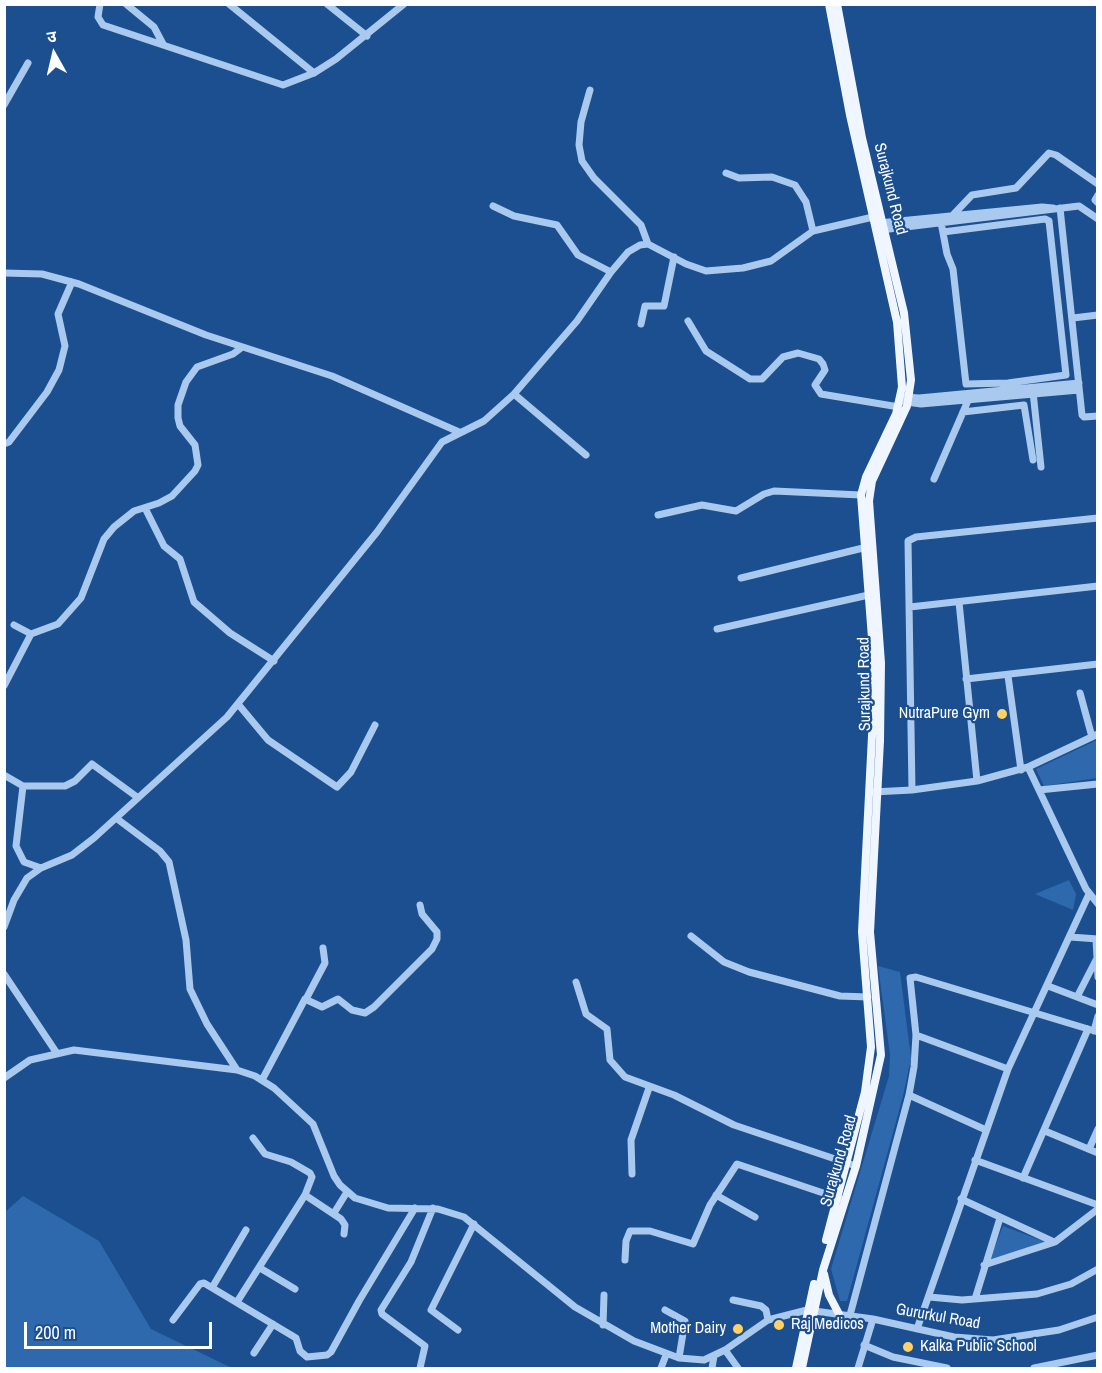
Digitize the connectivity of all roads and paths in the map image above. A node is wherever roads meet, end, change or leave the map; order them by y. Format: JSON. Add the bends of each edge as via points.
{"nodes":[{"id":1,"x":100,"y":4,"type":"edge"},
{"id":2,"x":126,"y":4,"type":"edge"},
{"id":3,"x":229,"y":4,"type":"edge"},
{"id":4,"x":327,"y":4,"type":"edge"},
{"id":5,"x":404,"y":4,"type":"edge"},
{"id":6,"x":829,"y":4,"type":"edge"},
{"id":7,"x":837,"y":4,"type":"edge"},
{"id":8,"x":367,"y":36,"type":"junction"},
{"id":9,"x":164,"y":44,"type":"junction"},
{"id":10,"x":28,"y":63,"type":"dead end"},
{"id":11,"x":314,"y":73,"type":"junction"},
{"id":12,"x":590,"y":90,"type":"dead end"},
{"id":13,"x":4,"y":105,"type":"edge"},
{"id":14,"x":726,"y":173,"type":"dead end"},
{"id":15,"x":1098,"y":184,"type":"edge"},
{"id":16,"x":1098,"y":195,"type":"edge"},
{"id":17,"x":1098,"y":203,"type":"edge"},
{"id":18,"x":493,"y":206,"type":"dead end"},
{"id":19,"x":1058,"y":208,"type":"junction"},
{"id":20,"x":952,"y":216,"type":"junction"},
{"id":21,"x":1098,"y":219,"type":"edge"},
{"id":22,"x":941,"y":224,"type":"junction"},
{"id":23,"x":878,"y":225,"type":"junction"},
{"id":24,"x":813,"y":231,"type":"junction"},
{"id":25,"x":648,"y":244,"type":"junction"},
{"id":26,"x":675,"y":257,"type":"junction"},
{"id":27,"x":4,"y":273,"type":"edge"},
{"id":28,"x":610,"y":273,"type":"junction"},
{"id":29,"x":72,"y":282,"type":"junction"},
{"id":30,"x":1098,"y":315,"type":"edge"},
{"id":31,"x":1073,"y":318,"type":"junction"},
{"id":32,"x":688,"y":321,"type":"dead end"},
{"id":33,"x":641,"y":324,"type":"dead end"},
{"id":34,"x":241,"y":348,"type":"junction"},
{"id":35,"x":1008,"y":387,"type":"junction"},
{"id":36,"x":1079,"y":387,"type":"junction"},
{"id":37,"x":1033,"y":391,"type":"junction"},
{"id":38,"x":514,"y":394,"type":"junction"},
{"id":39,"x":1018,"y":396,"type":"junction"},
{"id":40,"x":970,"y":397,"type":"junction"},
{"id":41,"x":903,"y":401,"type":"junction"},
{"id":42,"x":1019,"y":405,"type":"junction"},
{"id":43,"x":963,"y":412,"type":"junction"},
{"id":44,"x":1098,"y":416,"type":"edge"},
{"id":45,"x":459,"y":432,"type":"junction"},
{"id":46,"x":4,"y":444,"type":"edge"},
{"id":47,"x":586,"y":455,"type":"dead end"},
{"id":48,"x":1033,"y":460,"type":"dead end"},
{"id":49,"x":1041,"y":467,"type":"dead end"},
{"id":50,"x":933,"y":479,"type":"dead end"},
{"id":51,"x":861,"y":495,"type":"junction"},
{"id":52,"x":145,"y":507,"type":"junction"},
{"id":53,"x":658,"y":516,"type":"dead end"},
{"id":54,"x":1098,"y":518,"type":"edge"},
{"id":55,"x":863,"y":548,"type":"junction"},
{"id":56,"x":741,"y":578,"type":"dead end"},
{"id":57,"x":1098,"y":586,"type":"edge"},
{"id":58,"x":872,"y":594,"type":"junction"},
{"id":59,"x":958,"y":602,"type":"junction"},
{"id":60,"x":910,"y":607,"type":"junction"},
{"id":61,"x":14,"y":625,"type":"dead end"},
{"id":62,"x":717,"y":629,"type":"dead end"},
{"id":63,"x":31,"y":634,"type":"junction"},
{"id":64,"x":274,"y":661,"type":"junction"},
{"id":65,"x":1098,"y":664,"type":"edge"},
{"id":66,"x":1008,"y":676,"type":"junction"},
{"id":67,"x":966,"y":679,"type":"junction"},
{"id":68,"x":4,"y":686,"type":"edge"},
{"id":69,"x":1080,"y":693,"type":"dead end"},
{"id":70,"x":238,"y":704,"type":"junction"},
{"id":71,"x":375,"y":724,"type":"dead end"},
{"id":72,"x":1095,"y":736,"type":"edge"},
{"id":73,"x":1024,"y":768,"type":"junction"},
{"id":74,"x":4,"y":775,"type":"edge"},
{"id":75,"x":977,"y":781,"type":"junction"},
{"id":76,"x":1098,"y":784,"type":"edge"},
{"id":77,"x":23,"y":786,"type":"junction"},
{"id":78,"x":912,"y":790,"type":"junction"},
{"id":79,"x":1039,"y":790,"type":"junction"},
{"id":80,"x":874,"y":792,"type":"junction"},
{"id":81,"x":137,"y":797,"type":"junction"},
{"id":82,"x":116,"y":818,"type":"junction"},
{"id":83,"x":41,"y":868,"type":"junction"},
{"id":84,"x":1089,"y":894,"type":"junction"},
{"id":85,"x":1098,"y":904,"type":"edge"},
{"id":86,"x":420,"y":905,"type":"dead end"},
{"id":87,"x":4,"y":927,"type":"edge"},
{"id":88,"x":691,"y":936,"type":"dead end"},
{"id":89,"x":1070,"y":936,"type":"junction"},
{"id":90,"x":1097,"y":939,"type":"edge"},
{"id":91,"x":323,"y":948,"type":"dead end"},
{"id":92,"x":1096,"y":960,"type":"edge"},
{"id":93,"x":4,"y":974,"type":"edge"},
{"id":94,"x":1098,"y":976,"type":"edge"},
{"id":95,"x":576,"y":982,"type":"dead end"},
{"id":96,"x":1048,"y":986,"type":"junction"},
{"id":97,"x":868,"y":997,"type":"junction"},
{"id":98,"x":1077,"y":997,"type":"junction"},
{"id":99,"x":306,"y":999,"type":"junction"},
{"id":100,"x":1098,"y":1005,"type":"edge"},
{"id":101,"x":1034,"y":1012,"type":"junction"},
{"id":102,"x":1098,"y":1016,"type":"edge"},
{"id":103,"x":1093,"y":1030,"type":"edge"},
{"id":104,"x":916,"y":1035,"type":"junction"},
{"id":105,"x":57,"y":1052,"type":"junction"},
{"id":106,"x":1008,"y":1069,"type":"junction"},
{"id":107,"x":237,"y":1070,"type":"junction"},
{"id":108,"x":4,"y":1078,"type":"edge"},
{"id":109,"x":262,"y":1080,"type":"junction"},
{"id":110,"x":649,"y":1088,"type":"junction"},
{"id":111,"x":909,"y":1095,"type":"junction"},
{"id":112,"x":1098,"y":1129,"type":"edge"},
{"id":113,"x":986,"y":1130,"type":"junction"},
{"id":114,"x":1045,"y":1131,"type":"junction"},
{"id":115,"x":253,"y":1138,"type":"dead end"},
{"id":116,"x":1089,"y":1149,"type":"junction"},
{"id":117,"x":1098,"y":1153,"type":"edge"},
{"id":118,"x":975,"y":1160,"type":"junction"},
{"id":119,"x":851,"y":1165,"type":"junction"},
{"id":120,"x":632,"y":1174,"type":"dead end"},
{"id":121,"x":1023,"y":1178,"type":"junction"},
{"id":122,"x":347,"y":1192,"type":"junction"},
{"id":123,"x":304,"y":1195,"type":"junction"},
{"id":124,"x":716,"y":1195,"type":"junction"},
{"id":125,"x":840,"y":1199,"type":"junction"},
{"id":126,"x":961,"y":1199,"type":"junction"},
{"id":127,"x":1098,"y":1207,"type":"edge"},
{"id":128,"x":415,"y":1208,"type":"junction"},
{"id":129,"x":433,"y":1208,"type":"junction"},
{"id":130,"x":334,"y":1213,"type":"junction"},
{"id":131,"x":755,"y":1217,"type":"dead end"},
{"id":132,"x":1000,"y":1218,"type":"junction"},
{"id":133,"x":474,"y":1224,"type":"junction"},
{"id":134,"x":246,"y":1230,"type":"dead end"},
{"id":135,"x":344,"y":1234,"type":"dead end"},
{"id":136,"x":1055,"y":1242,"type":"junction"},
{"id":137,"x":625,"y":1260,"type":"dead end"},
{"id":138,"x":984,"y":1265,"type":"junction"},
{"id":139,"x":260,"y":1268,"type":"junction"},
{"id":140,"x":1098,"y":1269,"type":"edge"},
{"id":141,"x":823,"y":1270,"type":"junction"},
{"id":142,"x":213,"y":1286,"type":"junction"},
{"id":143,"x":295,"y":1289,"type":"dead end"},
{"id":144,"x":604,"y":1295,"type":"dead end"},
{"id":145,"x":929,"y":1297,"type":"junction"},
{"id":146,"x":975,"y":1299,"type":"junction"},
{"id":147,"x":733,"y":1300,"type":"dead end"},
{"id":148,"x":237,"y":1302,"type":"junction"},
{"id":149,"x":665,"y":1310,"type":"dead end"},
{"id":150,"x":810,"y":1310,"type":"junction"},
{"id":151,"x":839,"y":1314,"type":"junction"},
{"id":152,"x":850,"y":1315,"type":"junction"},
{"id":153,"x":1098,"y":1317,"type":"edge"},
{"id":154,"x":873,"y":1319,"type":"junction"},
{"id":155,"x":173,"y":1320,"type":"dead end"},
{"id":156,"x":768,"y":1320,"type":"junction"},
{"id":157,"x":273,"y":1324,"type":"junction"},
{"id":158,"x":603,"y":1325,"type":"junction"},
{"id":159,"x":917,"y":1329,"type":"junction"},
{"id":160,"x":458,"y":1330,"type":"dead end"},
{"id":161,"x":864,"y":1345,"type":"junction"},
{"id":162,"x":725,"y":1350,"type":"junction"},
{"id":163,"x":254,"y":1353,"type":"dead end"},
{"id":164,"x":666,"y":1355,"type":"junction"},
{"id":165,"x":1098,"y":1355,"type":"edge"},
{"id":166,"x":714,"y":1356,"type":"junction"},
{"id":167,"x":679,"y":1358,"type":"junction"},
{"id":168,"x":420,"y":1368,"type":"edge"},
{"id":169,"x":661,"y":1368,"type":"edge"},
{"id":170,"x":712,"y":1368,"type":"edge"},
{"id":171,"x":738,"y":1368,"type":"edge"},
{"id":172,"x":796,"y":1368,"type":"edge"},
{"id":173,"x":802,"y":1368,"type":"edge"},
{"id":174,"x":858,"y":1368,"type":"edge"},
{"id":175,"x":947,"y":1368,"type":"edge"},
{"id":176,"x":1034,"y":1368,"type":"edge"}],
"edges":[{"from":1,"to":9,"type":"street","via":[[98,17],[103,25]]},
{"from":2,"to":9,"type":"street","via":[[153,27]]},
{"from":3,"to":11,"type":"street"},
{"from":4,"to":8,"type":"street"},
{"from":5,"to":8,"type":"street"},
{"from":6,"to":23,"type":"main road","name":"Surajkund Road"},
{"from":7,"to":23,"type":"main road","name":"Surajkund Road"},
{"from":8,"to":11,"type":"street"},
{"from":9,"to":11,"type":"street","via":[[278,84],[290,84]]},
{"from":10,"to":13,"type":"street"},
{"from":12,"to":25,"type":"street","via":[[581,122],[582,161],[641,225]]},
{"from":14,"to":24,"type":"street","via":[[739,178],[772,177],[795,185],[806,201]]},
{"from":15,"to":20,"type":"street","via":[[1049,153],[1016,188],[972,195]]},
{"from":16,"to":17,"type":"street"},
{"from":18,"to":28,"type":"street","via":[[514,216],[557,225],[578,255]]},
{"from":19,"to":20,"type":"street"},
{"from":19,"to":21,"type":"street","via":[[1080,206]]},
{"from":19,"to":22,"type":"street"},
{"from":19,"to":31,"type":"street"},
{"from":20,"to":22,"type":"street"},
{"from":22,"to":23,"type":"street"},
{"from":22,"to":35,"type":"street","via":[[953,269],[966,382]]},
{"from":22,"to":35,"type":"street","via":[[1045,219],[1051,224],[1066,374]]},
{"from":23,"to":24,"type":"street"},
{"from":23,"to":41,"type":"main road","name":"Surajkund Road","via":[[897,322]]},
{"from":24,"to":26,"type":"street","via":[[771,261],[742,268],[706,271]]},
{"from":25,"to":26,"type":"street"},
{"from":25,"to":28,"type":"street","via":[[633,249]]},
{"from":26,"to":33,"type":"street","via":[[664,306],[645,306]]},
{"from":27,"to":29,"type":"street","via":[[42,274]]},
{"from":28,"to":38,"type":"street","via":[[577,321]]},
{"from":29,"to":34,"type":"street"},
{"from":29,"to":46,"type":"street","via":[[58,314],[65,346],[61,367],[47,392]]},
{"from":30,"to":31,"type":"street"},
{"from":31,"to":36,"type":"street"},
{"from":32,"to":41,"type":"street","via":[[706,351],[750,379],[762,379],[783,357],[798,353],[823,364],[825,370],[815,384],[821,394]]},
{"from":34,"to":45,"type":"street","via":[[332,376]]},
{"from":34,"to":52,"type":"street","via":[[196,367],[190,374],[181,395],[178,418],[194,442],[198,466],[172,496]]},
{"from":35,"to":37,"type":"street"},
{"from":35,"to":40,"type":"street"},
{"from":36,"to":37,"type":"street"},
{"from":36,"to":44,"type":"street","via":[[1083,416]]},
{"from":37,"to":39,"type":"street"},
{"from":37,"to":49,"type":"street"},
{"from":38,"to":45,"type":"street","via":[[484,420]]},
{"from":38,"to":47,"type":"street"},
{"from":39,"to":40,"type":"street"},
{"from":39,"to":42,"type":"street"},
{"from":40,"to":41,"type":"street"},
{"from":40,"to":43,"type":"street"},
{"from":41,"to":51,"type":"main road","name":"Surajkund Road"},
{"from":41,"to":58,"type":"main road","name":"Surajkund Road","via":[[869,495]]},
{"from":42,"to":43,"type":"street"},
{"from":42,"to":48,"type":"street","via":[[1026,408]]},
{"from":43,"to":50,"type":"street"},
{"from":45,"to":64,"type":"street","via":[[442,442],[384,523]]},
{"from":51,"to":53,"type":"street","via":[[771,492],[736,511],[702,505]]},
{"from":51,"to":55,"type":"main road","name":"Surajkund Road"},
{"from":52,"to":63,"type":"street","via":[[123,518],[107,535],[84,594],[69,613],[52,628]]},
{"from":52,"to":64,"type":"street","via":[[164,546],[180,559],[194,602],[230,633]]},
{"from":54,"to":60,"type":"street","via":[[912,538],[907,543]]},
{"from":55,"to":56,"type":"street"},
{"from":55,"to":58,"type":"main road","name":"Surajkund Road"},
{"from":57,"to":59,"type":"street"},
{"from":58,"to":62,"type":"street"},
{"from":58,"to":80,"type":"main road","name":"Surajkund Road"},
{"from":59,"to":60,"type":"street"},
{"from":59,"to":67,"type":"street"},
{"from":60,"to":78,"type":"street"},
{"from":61,"to":63,"type":"street"},
{"from":63,"to":68,"type":"street"},
{"from":64,"to":70,"type":"street"},
{"from":65,"to":66,"type":"street"},
{"from":66,"to":67,"type":"street"},
{"from":66,"to":73,"type":"street"},
{"from":67,"to":75,"type":"street"},
{"from":69,"to":72,"type":"street"},
{"from":70,"to":71,"type":"street","via":[[268,740],[337,787],[351,772]]},
{"from":70,"to":81,"type":"street"},
{"from":72,"to":73,"type":"street"},
{"from":73,"to":75,"type":"street"},
{"from":73,"to":79,"type":"street"},
{"from":74,"to":77,"type":"street"},
{"from":75,"to":78,"type":"street"},
{"from":76,"to":79,"type":"street"},
{"from":77,"to":81,"type":"street","via":[[68,785],[92,764]]},
{"from":77,"to":83,"type":"street","via":[[16,846],[24,862]]},
{"from":78,"to":80,"type":"street"},
{"from":79,"to":84,"type":"street"},
{"from":80,"to":97,"type":"main road","name":"Surajkund Road","via":[[862,932]]},
{"from":80,"to":119,"type":"main road","name":"Surajkund Road","via":[[870,932],[881,1055]]},
{"from":81,"to":82,"type":"street"},
{"from":82,"to":83,"type":"street","via":[[72,855]]},
{"from":82,"to":107,"type":"street","via":[[169,862],[186,940],[190,990]]},
{"from":83,"to":87,"type":"street","via":[[23,882]]},
{"from":84,"to":85,"type":"street"},
{"from":84,"to":89,"type":"street"},
{"from":86,"to":99,"type":"street","via":[[424,917],[436,930],[435,945],[374,1007],[362,1013],[338,999],[320,1007]]},
{"from":88,"to":97,"type":"street","via":[[724,962],[749,972],[840,996]]},
{"from":89,"to":90,"type":"street"},
{"from":89,"to":96,"type":"street"},
{"from":90,"to":92,"type":"street"},
{"from":91,"to":99,"type":"street","via":[[325,963]]},
{"from":92,"to":94,"type":"street"},
{"from":92,"to":98,"type":"street"},
{"from":93,"to":105,"type":"street"},
{"from":95,"to":110,"type":"street","via":[[586,1014],[607,1029],[612,1063],[624,1077]]},
{"from":96,"to":98,"type":"street"},
{"from":96,"to":101,"type":"street"},
{"from":97,"to":119,"type":"main road","name":"Surajkund Road","via":[[869,1066]]},
{"from":98,"to":100,"type":"street"},
{"from":99,"to":109,"type":"street"},
{"from":101,"to":103,"type":"street"},
{"from":101,"to":104,"type":"street","via":[[914,976],[909,986]]},
{"from":101,"to":106,"type":"street"},
{"from":102,"to":103,"type":"street"},
{"from":103,"to":114,"type":"street"},
{"from":104,"to":106,"type":"street"},
{"from":104,"to":111,"type":"street"},
{"from":105,"to":107,"type":"street","via":[[74,1050]]},
{"from":105,"to":108,"type":"street","via":[[21,1064]]},
{"from":106,"to":113,"type":"street"},
{"from":107,"to":109,"type":"street"},
{"from":109,"to":122,"type":"street","via":[[313,1124],[334,1176]]},
{"from":110,"to":119,"type":"street","via":[[674,1095],[742,1128]]},
{"from":110,"to":120,"type":"street","via":[[631,1140]]},
{"from":111,"to":113,"type":"street"},
{"from":111,"to":152,"type":"street"},
{"from":112,"to":116,"type":"street"},
{"from":113,"to":118,"type":"street"},
{"from":114,"to":116,"type":"street"},
{"from":114,"to":121,"type":"street"},
{"from":115,"to":123,"type":"street","via":[[267,1155],[310,1173]]},
{"from":116,"to":117,"type":"street"},
{"from":118,"to":121,"type":"street"},
{"from":118,"to":126,"type":"street"},
{"from":119,"to":125,"type":"main road","name":"Surajkund Road"},
{"from":121,"to":127,"type":"street"},
{"from":122,"to":128,"type":"street","via":[[373,1205]]},
{"from":122,"to":130,"type":"street"},
{"from":123,"to":130,"type":"street"},
{"from":123,"to":139,"type":"street"},
{"from":124,"to":125,"type":"street","via":[[740,1164]]},
{"from":124,"to":131,"type":"street"},
{"from":124,"to":137,"type":"street","via":[[693,1244],[650,1231],[630,1231]]},
{"from":125,"to":141,"type":"main road","name":"Surajkund Road"},
{"from":125,"to":150,"type":"main road","name":"Surajkund Road"},
{"from":126,"to":132,"type":"street"},
{"from":126,"to":145,"type":"street"},
{"from":127,"to":136,"type":"street","via":[[1077,1228]]},
{"from":128,"to":129,"type":"street"},
{"from":128,"to":157,"type":"street","via":[[331,1352],[307,1357],[300,1351],[297,1339]]},
{"from":129,"to":133,"type":"street","via":[[457,1213]]},
{"from":129,"to":168,"type":"street","via":[[411,1262],[381,1310],[425,1346]]},
{"from":130,"to":135,"type":"street","via":[[345,1225]]},
{"from":132,"to":136,"type":"street"},
{"from":132,"to":138,"type":"street"},
{"from":133,"to":158,"type":"street"},
{"from":133,"to":160,"type":"street","via":[[431,1310]]},
{"from":134,"to":142,"type":"street"},
{"from":136,"to":138,"type":"street"},
{"from":138,"to":146,"type":"street"},
{"from":139,"to":143,"type":"street"},
{"from":139,"to":148,"type":"street"},
{"from":140,"to":146,"type":"street","via":[[1079,1281],[1046,1292]]},
{"from":141,"to":150,"type":"main road","name":"Surajkund Road"},
{"from":141,"to":151,"type":"main road"},
{"from":142,"to":148,"type":"street"},
{"from":142,"to":155,"type":"street","via":[[200,1284]]},
{"from":144,"to":158,"type":"street"},
{"from":145,"to":146,"type":"street"},
{"from":145,"to":159,"type":"street"},
{"from":147,"to":156,"type":"street","via":[[761,1306]]},
{"from":148,"to":157,"type":"street"},
{"from":149,"to":167,"type":"street","via":[[685,1321]]},
{"from":150,"to":151,"type":"street","name":"Gururkul Road"},
{"from":150,"to":156,"type":"street"},
{"from":150,"to":172,"type":"main road","name":"Surajkund Road"},
{"from":150,"to":173,"type":"main road","name":"Surajkund Road"},
{"from":151,"to":152,"type":"street","name":"Gururkul Road"},
{"from":152,"to":154,"type":"street","name":"Gururkul Road"},
{"from":153,"to":159,"type":"street","name":"Gururkul Road","via":[[1059,1330],[1001,1340],[954,1337]]},
{"from":154,"to":159,"type":"street","name":"Gururkul Road"},
{"from":154,"to":161,"type":"street"},
{"from":156,"to":162,"type":"street"},
{"from":157,"to":163,"type":"street"},
{"from":158,"to":164,"type":"street"},
{"from":161,"to":174,"type":"street"},
{"from":161,"to":175,"type":"street","via":[[893,1357]]},
{"from":162,"to":166,"type":"street"},
{"from":162,"to":171,"type":"street"},
{"from":164,"to":167,"type":"street"},
{"from":164,"to":169,"type":"street"},
{"from":165,"to":176,"type":"street"},
{"from":166,"to":167,"type":"street","via":[[699,1361]]},
{"from":166,"to":170,"type":"street"}]}
